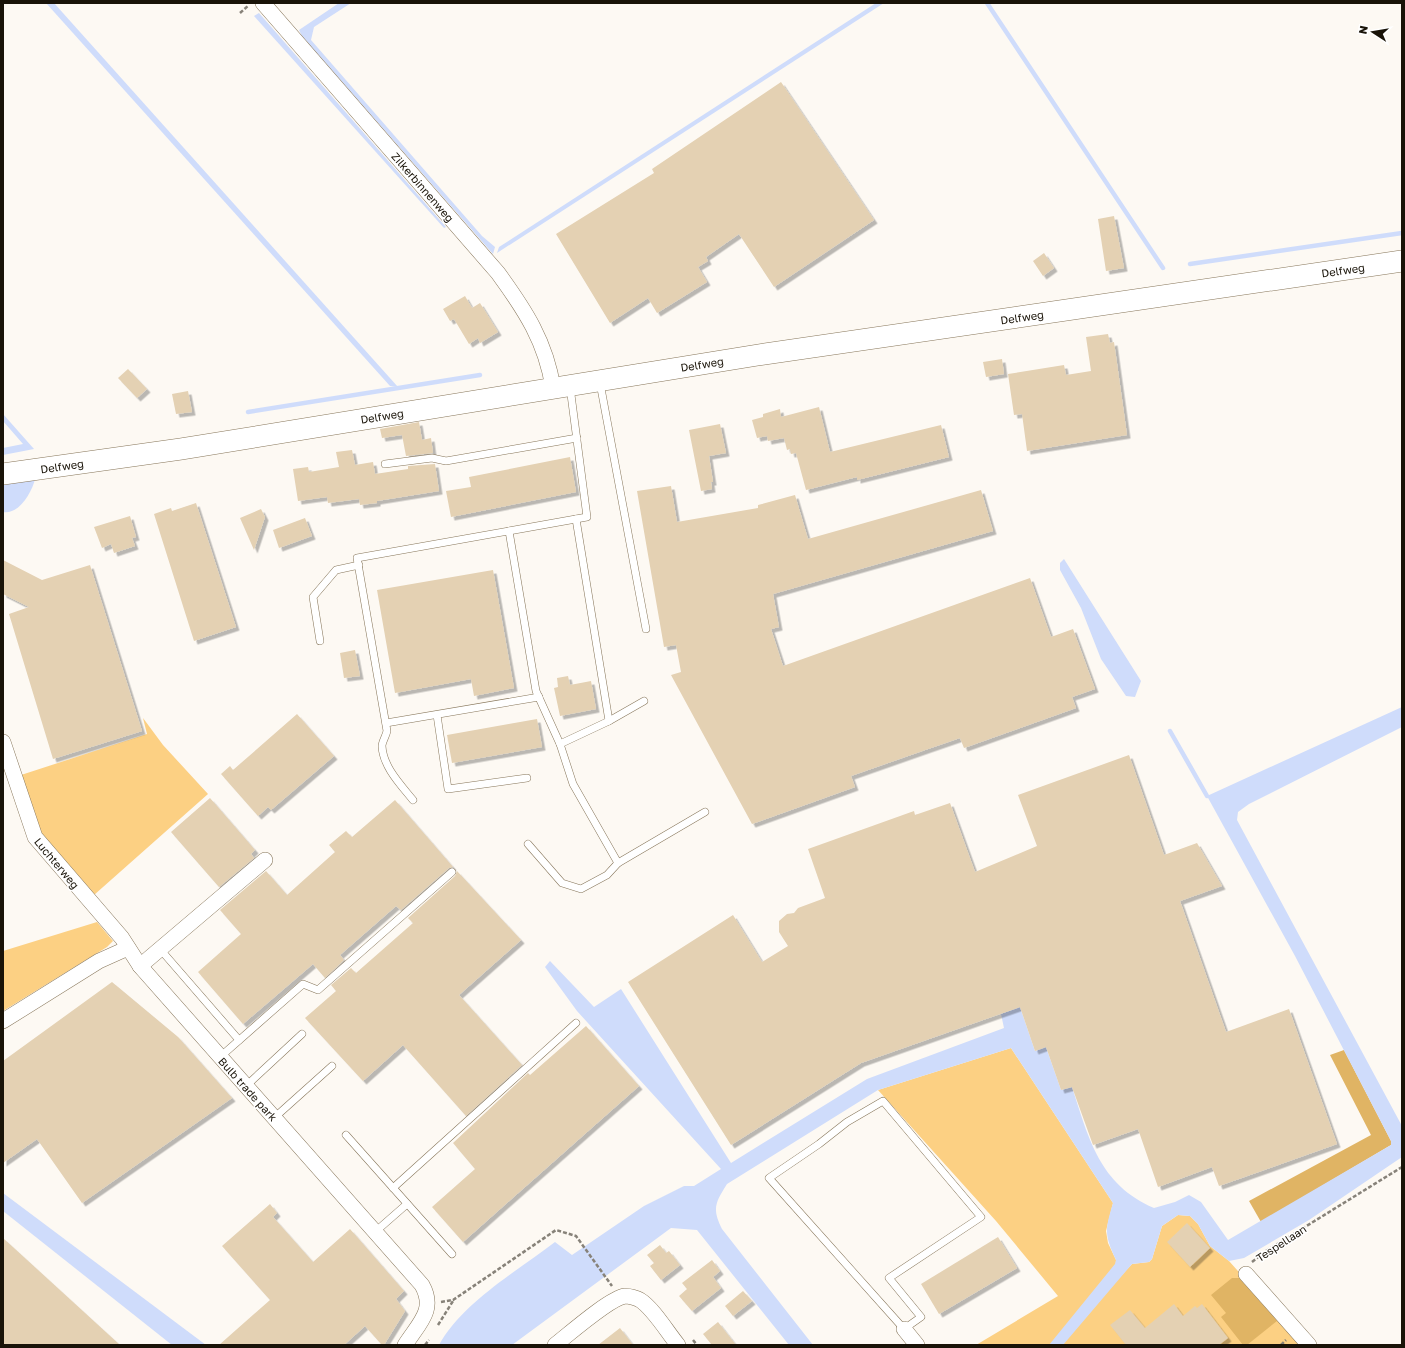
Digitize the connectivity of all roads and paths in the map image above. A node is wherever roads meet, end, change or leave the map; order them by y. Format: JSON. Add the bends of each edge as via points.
{"nodes":[{"id":1,"x":263,"y":3,"type":"edge"},
{"id":2,"x":243,"y":10,"type":"dead end"},
{"id":3,"x":240,"y":13,"type":"dead end"},
{"id":4,"x":1402,"y":261,"type":"edge"},
{"id":5,"x":599,"y":380,"type":"junction"},
{"id":6,"x":561,"y":387,"type":"junction"},
{"id":7,"x":577,"y":438,"type":"junction"},
{"id":8,"x":385,"y":464,"type":"dead end"},
{"id":9,"x":3,"y":474,"type":"edge"},
{"id":10,"x":576,"y":519,"type":"junction"},
{"id":11,"x":510,"y":531,"type":"junction"},
{"id":12,"x":359,"y":565,"type":"junction"},
{"id":13,"x":646,"y":629,"type":"dead end"},
{"id":14,"x":320,"y":641,"type":"dead end"},
{"id":15,"x":539,"y":697,"type":"junction"},
{"id":16,"x":644,"y":701,"type":"dead end"},
{"id":17,"x":437,"y":714,"type":"junction"},
{"id":18,"x":609,"y":721,"type":"junction"},
{"id":19,"x":386,"y":723,"type":"junction"},
{"id":20,"x":3,"y":742,"type":"edge"},
{"id":21,"x":560,"y":744,"type":"junction"},
{"id":22,"x":527,"y":778,"type":"dead end"},
{"id":23,"x":413,"y":800,"type":"dead end"},
{"id":24,"x":706,"y":812,"type":"dead end"},
{"id":25,"x":528,"y":844,"type":"dead end"},
{"id":26,"x":264,"y":860,"type":"dead end"},
{"id":27,"x":618,"y":863,"type":"junction"},
{"id":28,"x":452,"y":872,"type":"dead end"},
{"id":29,"x":128,"y":948,"type":"junction"},
{"id":30,"x":160,"y":949,"type":"junction"},
{"id":31,"x":140,"y":966,"type":"junction"},
{"id":32,"x":3,"y":1021,"type":"edge"},
{"id":33,"x":576,"y":1023,"type":"dead end"},
{"id":34,"x":302,"y":1034,"type":"dead end"},
{"id":35,"x":239,"y":1040,"type":"junction"},
{"id":36,"x":220,"y":1057,"type":"junction"},
{"id":37,"x":332,"y":1066,"type":"dead end"},
{"id":38,"x":246,"y":1086,"type":"junction"},
{"id":39,"x":274,"y":1118,"type":"junction"},
{"id":40,"x":346,"y":1135,"type":"dead end"},
{"id":41,"x":1402,"y":1166,"type":"edge"},
{"id":42,"x":393,"y":1188,"type":"junction"},
{"id":43,"x":407,"y":1204,"type":"junction"},
{"id":44,"x":375,"y":1232,"type":"junction"},
{"id":45,"x":452,"y":1254,"type":"dead end"},
{"id":46,"x":1246,"y":1274,"type":"joint"},
{"id":47,"x":608,"y":1280,"type":"dead end"},
{"id":48,"x":453,"y":1300,"type":"junction"},
{"id":49,"x":429,"y":1304,"type":"junction"},
{"id":50,"x":437,"y":1326,"type":"dead end"},
{"id":51,"x":904,"y":1329,"type":"junction"},
{"id":52,"x":430,"y":1339,"type":"dead end"},
{"id":53,"x":405,"y":1345,"type":"edge"},
{"id":54,"x":426,"y":1345,"type":"edge"},
{"id":55,"x":555,"y":1345,"type":"edge"},
{"id":56,"x":678,"y":1345,"type":"edge"},
{"id":57,"x":917,"y":1345,"type":"edge"},
{"id":58,"x":1309,"y":1345,"type":"edge"}],
"edges":[{"from":1,"to":6,"type":"street","name":"Zilkerbinnenweg","via":[[503,279],[524,308]]},
{"from":2,"to":3,"type":"path"},
{"from":4,"to":5,"type":"main road","name":"Delfweg"},
{"from":5,"to":6,"type":"main road","name":"Delfweg"},
{"from":5,"to":13,"type":"lane"},
{"from":6,"to":7,"type":"lane"},
{"from":6,"to":9,"type":"main road","name":"Delfweg","via":[[181,450]]},
{"from":7,"to":8,"type":"lane","via":[[446,461],[432,458]]},
{"from":7,"to":10,"type":"lane","via":[[587,517]]},
{"from":10,"to":11,"type":"lane"},
{"from":10,"to":18,"type":"lane"},
{"from":11,"to":12,"type":"lane","via":[[357,558]]},
{"from":11,"to":15,"type":"lane"},
{"from":12,"to":14,"type":"lane","via":[[336,570],[313,597]]},
{"from":12,"to":19,"type":"lane"},
{"from":15,"to":17,"type":"lane"},
{"from":15,"to":21,"type":"lane"},
{"from":16,"to":18,"type":"lane"},
{"from":17,"to":19,"type":"lane"},
{"from":17,"to":22,"type":"lane","via":[[448,789]]},
{"from":18,"to":21,"type":"lane"},
{"from":19,"to":23,"type":"lane","via":[[387,731],[382,745],[386,762]]},
{"from":20,"to":29,"type":"street","name":"Luchterweg","via":[[35,837]]},
{"from":21,"to":27,"type":"lane","via":[[573,784]]},
{"from":24,"to":27,"type":"lane"},
{"from":25,"to":27,"type":"lane","via":[[562,883],[581,889],[607,875]]},
{"from":26,"to":30,"type":"street"},
{"from":28,"to":35,"type":"lane","via":[[318,990],[303,984]]},
{"from":29,"to":31,"type":"street","name":"Bulb trade park"},
{"from":29,"to":32,"type":"street","via":[[99,961]]},
{"from":30,"to":31,"type":"street"},
{"from":30,"to":35,"type":"lane"},
{"from":31,"to":36,"type":"street","name":"Bulb trade park"},
{"from":33,"to":42,"type":"lane"},
{"from":34,"to":38,"type":"lane"},
{"from":35,"to":36,"type":"lane"},
{"from":36,"to":38,"type":"street","name":"Bulb trade park"},
{"from":37,"to":39,"type":"lane"},
{"from":38,"to":39,"type":"street","name":"Bulb trade park"},
{"from":39,"to":44,"type":"street","name":"Bulb trade park"},
{"from":40,"to":42,"type":"lane"},
{"from":41,"to":46,"type":"path","name":"Tespellaan","via":[[1266,1252],[1250,1264]]},
{"from":42,"to":43,"type":"lane"},
{"from":43,"to":44,"type":"lane"},
{"from":43,"to":45,"type":"lane"},
{"from":44,"to":49,"type":"street","name":"Bulb trade park","via":[[422,1285]]},
{"from":46,"to":58,"type":"street"},
{"from":47,"to":48,"type":"path","via":[[576,1236],[556,1230]]},
{"from":48,"to":49,"type":"path"},
{"from":48,"to":50,"type":"path"},
{"from":49,"to":53,"type":"street"},
{"from":51,"to":51,"type":"lane","via":[[769,1178],[847,1122],[883,1101],[981,1217],[889,1278],[921,1317]]},
{"from":51,"to":57,"type":"street"},
{"from":52,"to":54,"type":"path"},
{"from":55,"to":56,"type":"street","via":[[600,1310],[627,1296],[640,1300],[649,1308]]}]}
